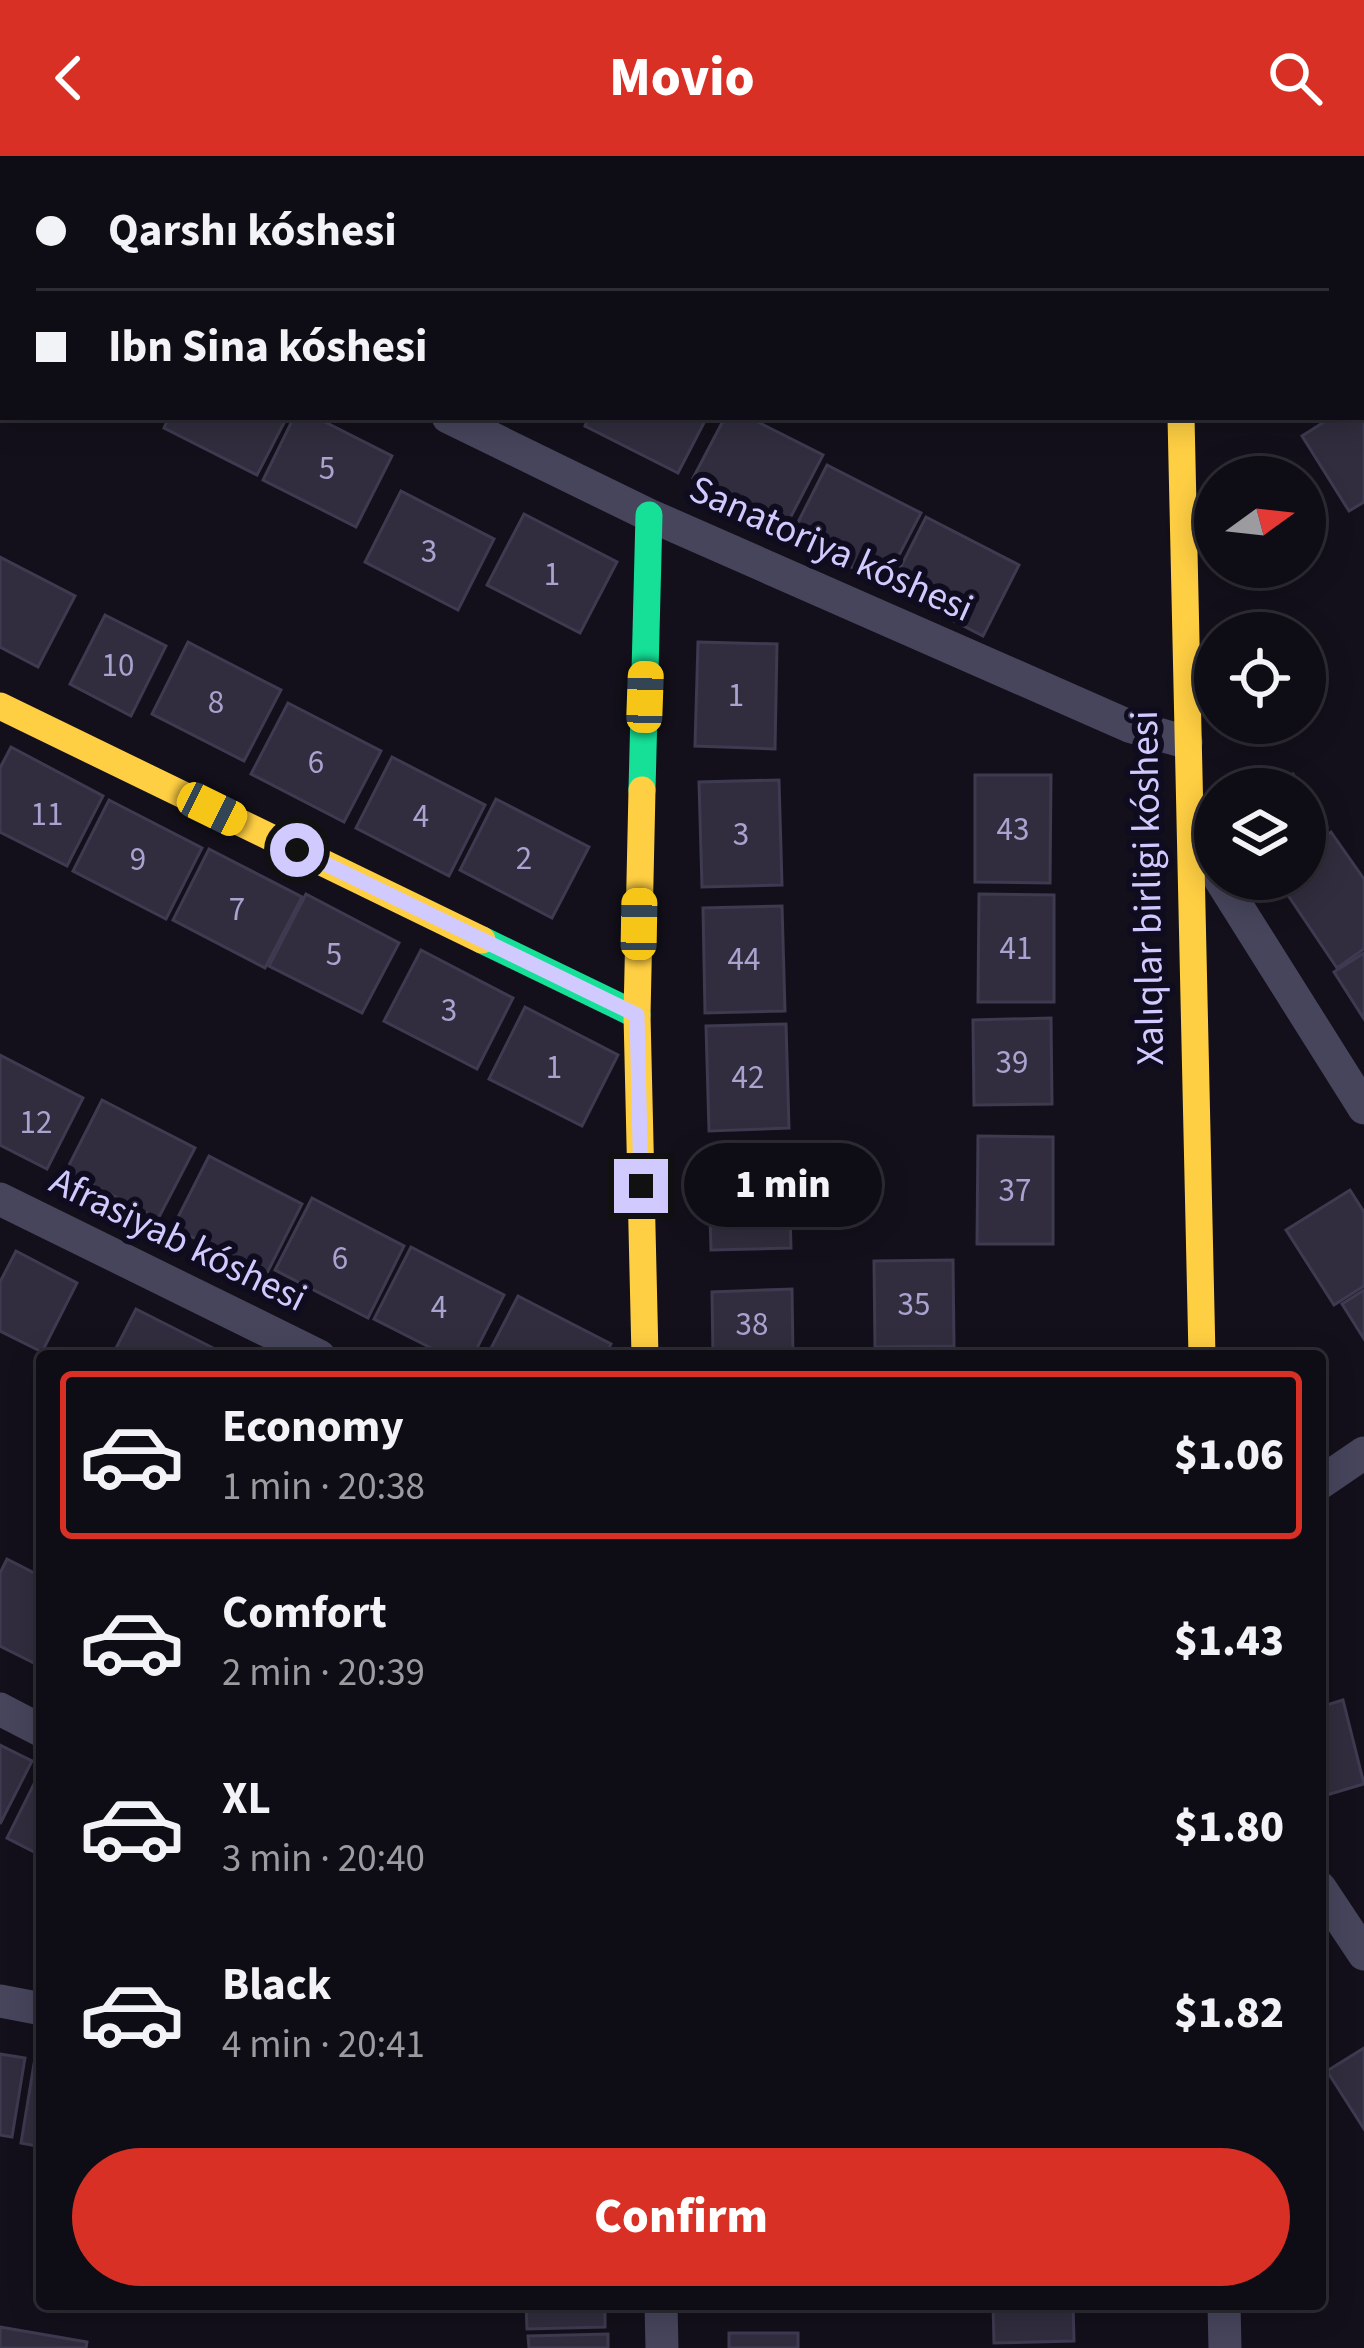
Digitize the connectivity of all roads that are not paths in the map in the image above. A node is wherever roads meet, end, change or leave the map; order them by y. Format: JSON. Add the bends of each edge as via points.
{"nodes":[{"id":1,"x":454,"y":420,"type":"edge"},
{"id":2,"x":1181,"y":420,"type":"edge"},
{"id":3,"x":649,"y":515,"type":"junction"},
{"id":4,"x":0,"y":706,"type":"edge"},
{"id":5,"x":1186,"y":742,"type":"junction"},
{"id":6,"x":1189,"y":830,"type":"junction"},
{"id":7,"x":1194,"y":838,"type":"edge"},
{"id":8,"x":1233,"y":900,"type":"edge"},
{"id":9,"x":637,"y":1015,"type":"junction"},
{"id":10,"x":1364,"y":1108,"type":"edge"},
{"id":11,"x":0,"y":1199,"type":"edge"},
{"id":12,"x":307,"y":1350,"type":"edge"},
{"id":13,"x":645,"y":1350,"type":"edge"},
{"id":14,"x":1202,"y":1350,"type":"edge"},
{"id":15,"x":1364,"y":1454,"type":"edge"},
{"id":16,"x":1326,"y":1479,"type":"edge"},
{"id":17,"x":0,"y":1709,"type":"edge"},
{"id":18,"x":36,"y":1728,"type":"edge"},
{"id":19,"x":1326,"y":1897,"type":"edge"},
{"id":20,"x":1364,"y":1954,"type":"edge"},
{"id":21,"x":0,"y":2001,"type":"edge"},
{"id":22,"x":36,"y":2008,"type":"edge"},
{"id":23,"x":661,"y":2310,"type":"edge"},
{"id":24,"x":1224,"y":2310,"type":"edge"},
{"id":25,"x":662,"y":2348,"type":"edge"},
{"id":26,"x":1225,"y":2348,"type":"edge"}],
"edges":[{"from":1,"to":3,"type":"street","name":"Sanatoriya kóshesi"},
{"from":2,"to":5,"type":"street","name":"Xalıqlar birligi kóshesi"},
{"from":3,"to":5,"type":"street","name":"Sanatoriya kóshesi","via":[[1129,726]]},
{"from":3,"to":9,"type":"street"},
{"from":4,"to":9,"type":"street"},
{"from":5,"to":6,"type":"street","name":"Xalıqlar birligi kóshesi"},
{"from":6,"to":7,"type":"street"},
{"from":6,"to":14,"type":"street","name":"Xalıqlar birligi kóshesi"},
{"from":8,"to":10,"type":"street"},
{"from":9,"to":13,"type":"street"},
{"from":11,"to":12,"type":"street","name":"Afrasiyab kóshesi"},
{"from":15,"to":16,"type":"street"},
{"from":17,"to":18,"type":"street"},
{"from":19,"to":20,"type":"street"},
{"from":21,"to":22,"type":"street"},
{"from":23,"to":25,"type":"street"},
{"from":24,"to":26,"type":"street"}]}
